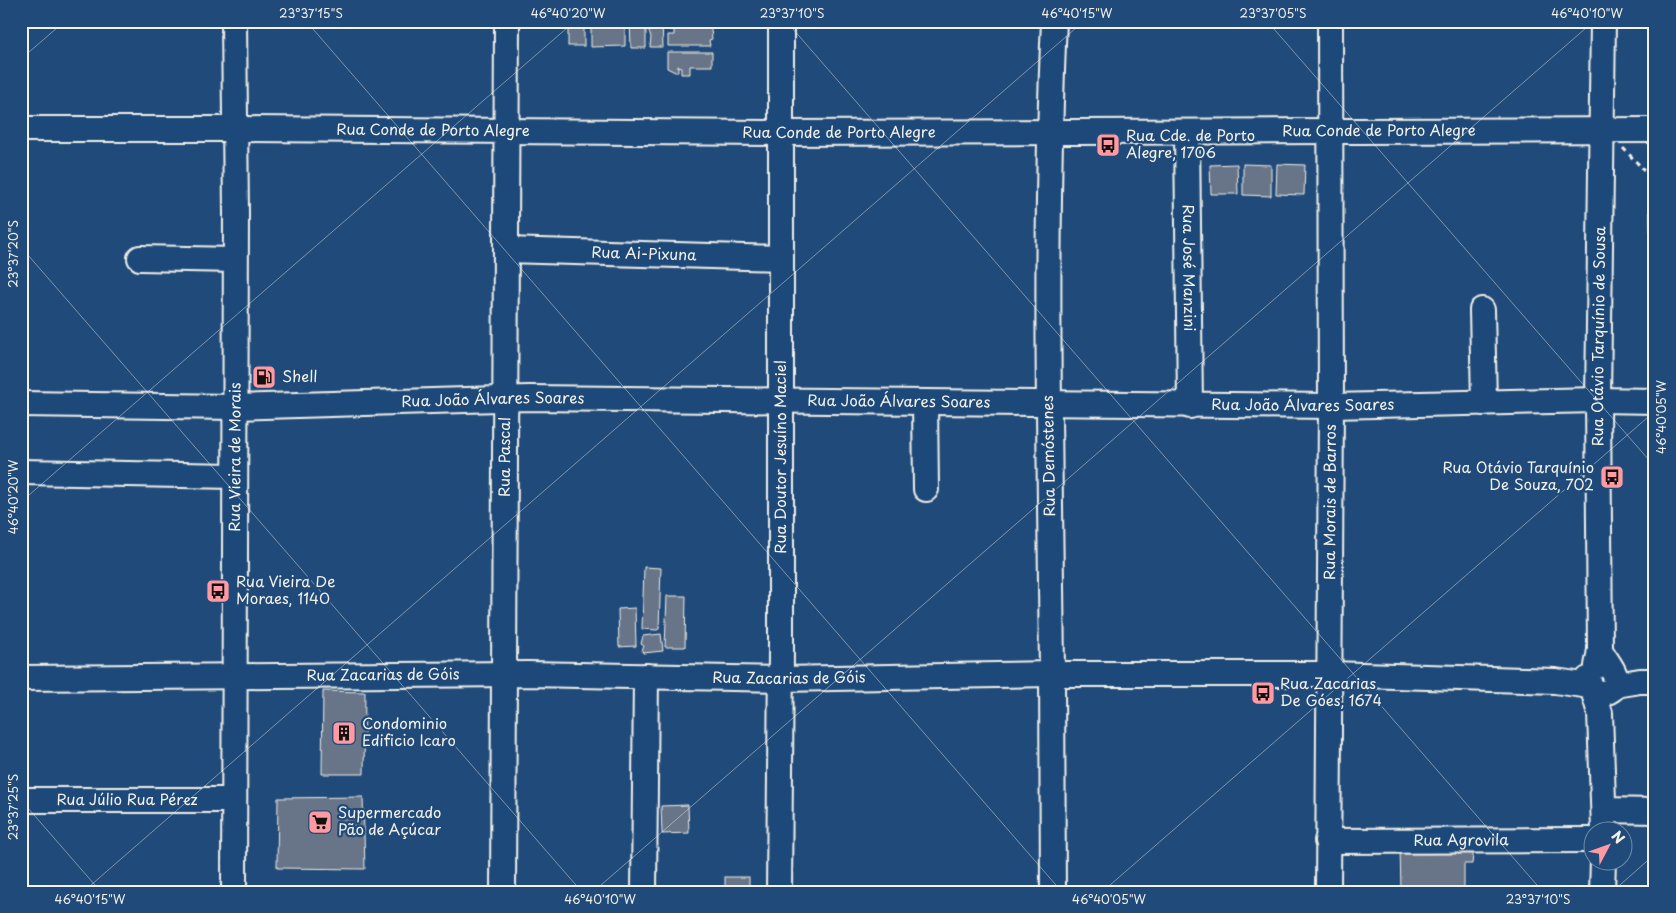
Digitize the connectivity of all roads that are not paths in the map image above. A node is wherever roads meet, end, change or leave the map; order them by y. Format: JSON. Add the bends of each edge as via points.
{"nodes":[{"id":1,"x":234,"y":21,"type":"edge"},
{"id":2,"x":508,"y":21,"type":"edge"},
{"id":3,"x":782,"y":21,"type":"edge"},
{"id":4,"x":1054,"y":21,"type":"edge"},
{"id":5,"x":1330,"y":21,"type":"edge"},
{"id":6,"x":1603,"y":21,"type":"edge"},
{"id":7,"x":235,"y":128,"type":"junction"},
{"id":8,"x":21,"y":129,"type":"edge"},
{"id":9,"x":1602,"y":130,"type":"junction"},
{"id":10,"x":1655,"y":130,"type":"edge"},
{"id":11,"x":508,"y":132,"type":"junction"},
{"id":12,"x":1049,"y":132,"type":"junction"},
{"id":13,"x":1187,"y":132,"type":"junction"},
{"id":14,"x":1330,"y":132,"type":"junction"},
{"id":15,"x":782,"y":133,"type":"junction"},
{"id":16,"x":506,"y":250,"type":"junction"},
{"id":17,"x":140,"y":258,"type":"dead end"},
{"id":18,"x":781,"y":258,"type":"junction"},
{"id":19,"x":235,"y":260,"type":"junction"},
{"id":20,"x":1482,"y":310,"type":"dead end"},
{"id":21,"x":504,"y":399,"type":"junction"},
{"id":22,"x":1598,"y":400,"type":"junction"},
{"id":23,"x":782,"y":401,"type":"junction"},
{"id":24,"x":1655,"y":401,"type":"edge"},
{"id":25,"x":925,"y":403,"type":"junction"},
{"id":26,"x":1484,"y":403,"type":"junction"},
{"id":27,"x":21,"y":404,"type":"edge"},
{"id":28,"x":1048,"y":405,"type":"junction"},
{"id":29,"x":1190,"y":406,"type":"junction"},
{"id":30,"x":1331,"y":406,"type":"junction"},
{"id":31,"x":235,"y":407,"type":"junction"},
{"id":32,"x":21,"y":472,"type":"edge"},
{"id":33,"x":235,"y":476,"type":"junction"},
{"id":34,"x":926,"y":489,"type":"dead end"},
{"id":35,"x":1052,"y":674,"type":"junction"},
{"id":36,"x":1330,"y":674,"type":"junction"},
{"id":37,"x":505,"y":675,"type":"junction"},
{"id":38,"x":233,"y":676,"type":"junction"},
{"id":39,"x":646,"y":676,"type":"junction"},
{"id":40,"x":21,"y":678,"type":"edge"},
{"id":41,"x":781,"y":679,"type":"junction"},
{"id":42,"x":1602,"y":679,"type":"junction"},
{"id":43,"x":1648,"y":681,"type":"edge"},
{"id":44,"x":21,"y":800,"type":"edge"},
{"id":45,"x":234,"y":800,"type":"junction"},
{"id":46,"x":1655,"y":810,"type":"edge"},
{"id":47,"x":1604,"y":820,"type":"edge"},
{"id":48,"x":1584,"y":840,"type":"edge"},
{"id":49,"x":1328,"y":841,"type":"junction"},
{"id":50,"x":1603,"y":870,"type":"edge"},
{"id":51,"x":234,"y":892,"type":"edge"},
{"id":52,"x":503,"y":892,"type":"edge"},
{"id":53,"x":644,"y":892,"type":"edge"},
{"id":54,"x":778,"y":892,"type":"edge"},
{"id":55,"x":1053,"y":892,"type":"edge"},
{"id":56,"x":1328,"y":892,"type":"edge"},
{"id":57,"x":1602,"y":892,"type":"edge"}],
"edges":[{"from":1,"to":7,"type":"street","name":"Rua Vieira de Morais"},
{"from":2,"to":11,"type":"street","name":"Rua Pascal"},
{"from":3,"to":15,"type":"street","name":"Rua Doutor Jesuíno Maciel"},
{"from":4,"to":12,"type":"street","name":"Rua Demóstenes"},
{"from":5,"to":14,"type":"street","name":"Rua Morais de Barros"},
{"from":6,"to":9,"type":"street","name":"Rua Otávio Tarquínio de Sousa"},
{"from":7,"to":8,"type":"street","name":"Rua Conde de Porto Alegre"},
{"from":7,"to":11,"type":"street","name":"Rua Conde de Porto Alegre"},
{"from":7,"to":19,"type":"street","name":"Rua Vieira de Morais"},
{"from":9,"to":10,"type":"street","name":"Rua Conde de Porto Alegre"},
{"from":9,"to":14,"type":"street","name":"Rua Conde de Porto Alegre"},
{"from":9,"to":22,"type":"street","name":"Rua Otávio Tarquínio de Sousa"},
{"from":11,"to":15,"type":"street","name":"Rua Conde de Porto Alegre"},
{"from":11,"to":16,"type":"street","name":"Rua Pascal"},
{"from":12,"to":13,"type":"street","name":"Rua Conde de Porto Alegre"},
{"from":12,"to":15,"type":"street","name":"Rua Conde de Porto Alegre"},
{"from":12,"to":28,"type":"street","name":"Rua Demóstenes"},
{"from":13,"to":14,"type":"street","name":"Rua Conde de Porto Alegre"},
{"from":13,"to":29,"type":"street","name":"Rua José Manzini"},
{"from":14,"to":30,"type":"street","name":"Rua Morais de Barros"},
{"from":15,"to":18,"type":"street","name":"Rua Doutor Jesuíno Maciel"},
{"from":16,"to":18,"type":"street","name":"Rua Ai-Pixuna"},
{"from":16,"to":21,"type":"street","name":"Rua Pascal"},
{"from":17,"to":19,"type":"street"},
{"from":18,"to":23,"type":"street","name":"Rua Doutor Jesuíno Maciel"},
{"from":19,"to":31,"type":"street","name":"Rua Vieira de Morais"},
{"from":20,"to":26,"type":"street"},
{"from":21,"to":23,"type":"street","name":"Rua João Álvares Soares"},
{"from":21,"to":31,"type":"street","name":"Rua João Álvares Soares"},
{"from":21,"to":37,"type":"street","name":"Rua Pascal"},
{"from":22,"to":24,"type":"street","name":"Rua João Álvares Soares"},
{"from":22,"to":26,"type":"street","name":"Rua João Álvares Soares"},
{"from":22,"to":42,"type":"street","name":"Rua Otávio Tarquínio de Sousa"},
{"from":23,"to":25,"type":"street","name":"Rua João Álvares Soares"},
{"from":23,"to":41,"type":"street","name":"Rua Doutor Jesuíno Maciel"},
{"from":25,"to":28,"type":"street","name":"Rua João Álvares Soares"},
{"from":25,"to":34,"type":"street"},
{"from":26,"to":30,"type":"street","name":"Rua João Álvares Soares"},
{"from":27,"to":31,"type":"street","name":"Rua João Álvares Soares"},
{"from":28,"to":29,"type":"street","name":"Rua João Álvares Soares"},
{"from":28,"to":35,"type":"street","name":"Rua Demóstenes"},
{"from":29,"to":30,"type":"street","name":"Rua João Álvares Soares"},
{"from":30,"to":36,"type":"street","name":"Rua Morais de Barros"},
{"from":31,"to":33,"type":"street","name":"Rua Vieira de Morais"},
{"from":32,"to":33,"type":"street"},
{"from":33,"to":38,"type":"street","name":"Rua Vieira de Morais"},
{"from":35,"to":36,"type":"street","name":"Rua Zacarias de Góis"},
{"from":35,"to":41,"type":"street","name":"Rua Zacarias de Góis"},
{"from":35,"to":55,"type":"street","name":"Rua Demóstenes"},
{"from":36,"to":42,"type":"street","name":"Rua Zacarias de Góis","via":[[1555,681]]},
{"from":36,"to":49,"type":"street","name":"Rua Morais de Barros"},
{"from":37,"to":38,"type":"street","name":"Rua Zacarias de Góis"},
{"from":37,"to":39,"type":"street","name":"Rua Zacarias de Góis"},
{"from":37,"to":52,"type":"street","name":"Rua Pascal"},
{"from":38,"to":40,"type":"street","name":"Rua Zacarias de Góis"},
{"from":38,"to":45,"type":"street","name":"Rua Vieira de Morais"},
{"from":39,"to":41,"type":"street","name":"Rua Zacarias de Góis"},
{"from":39,"to":53,"type":"street"},
{"from":41,"to":54,"type":"street","name":"Rua Doutor Jesuíno Maciel"},
{"from":42,"to":43,"type":"street","name":"Rua Zacarias de Góis"},
{"from":42,"to":47,"type":"street","name":"Rua Otávio Tarquínio de Sousa"},
{"from":44,"to":45,"type":"street","name":"Rua Júlio Rua Pérez"},
{"from":45,"to":51,"type":"street","name":"Rua Vieira de Morais"},
{"from":46,"to":47,"type":"street"},
{"from":48,"to":49,"type":"street","name":"Rua Agrovila"},
{"from":49,"to":56,"type":"street","name":"Rua Morais de Barros"},
{"from":50,"to":57,"type":"street"}]}
